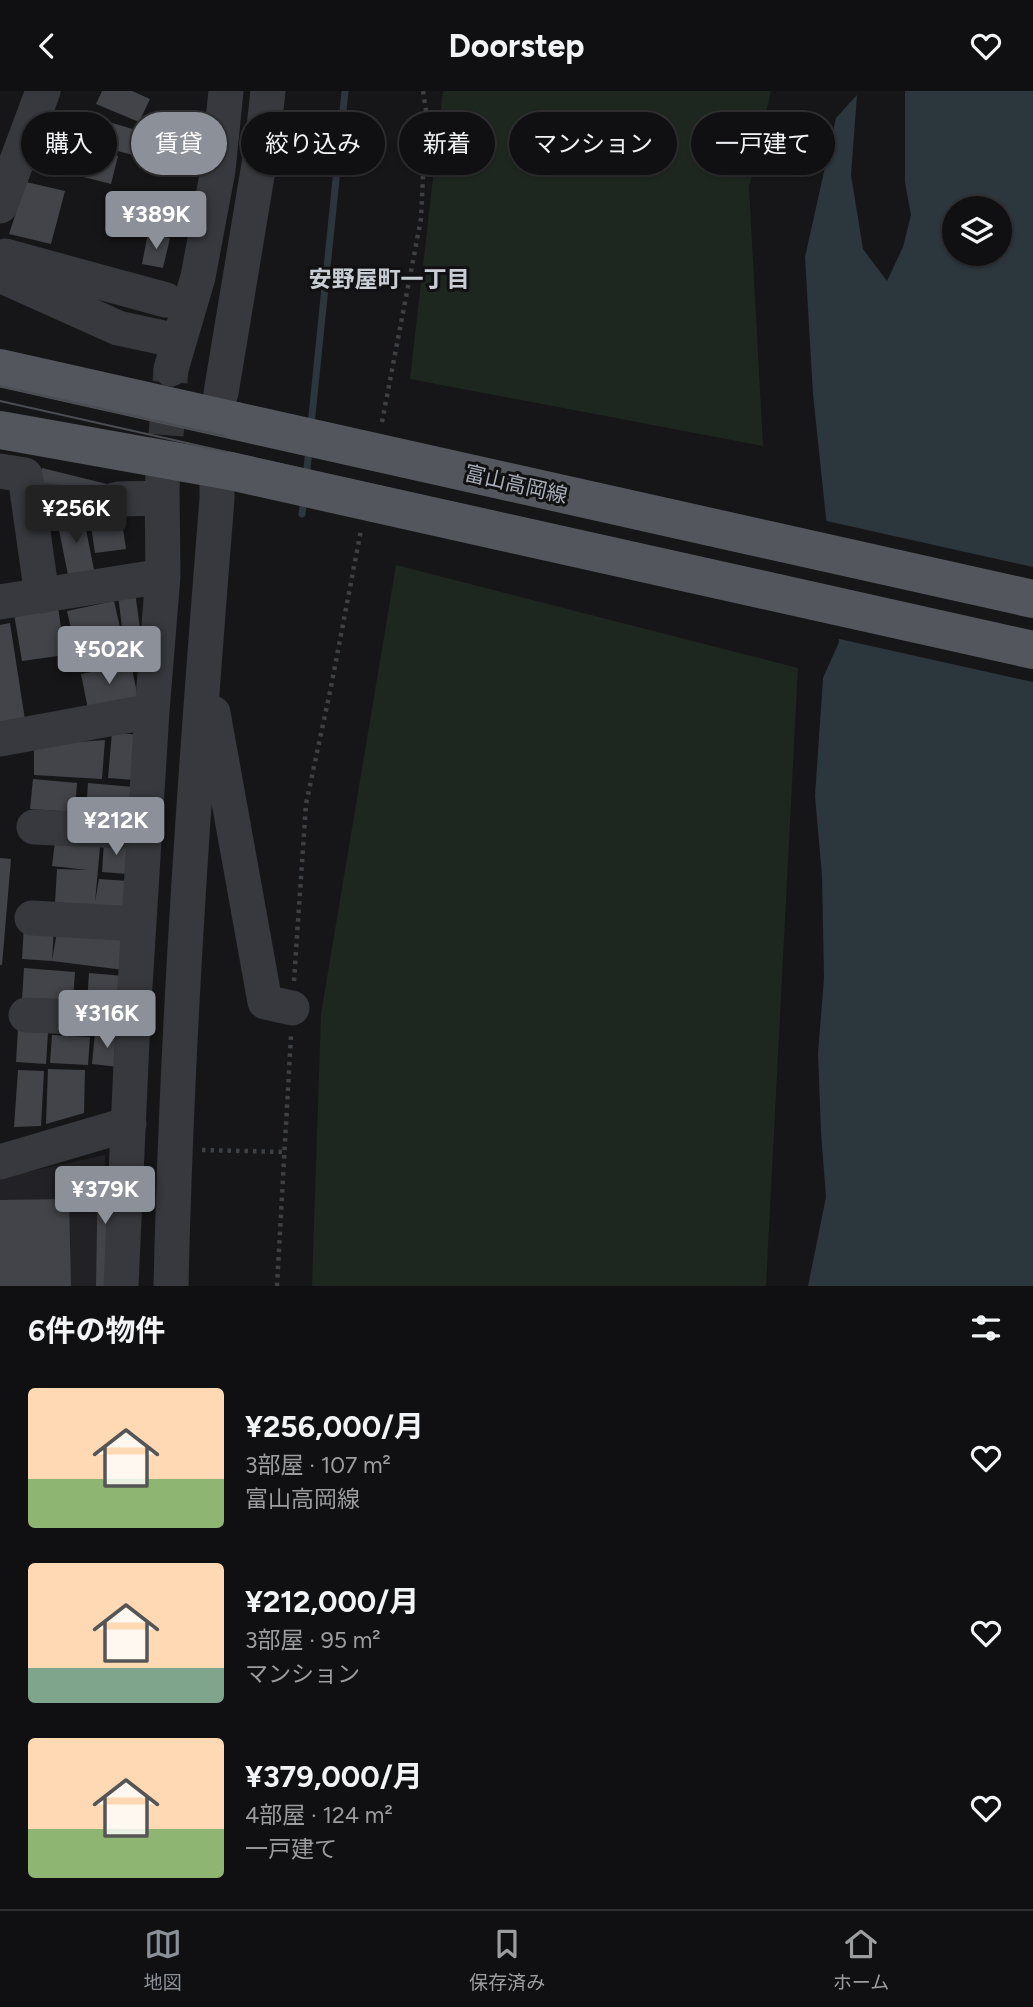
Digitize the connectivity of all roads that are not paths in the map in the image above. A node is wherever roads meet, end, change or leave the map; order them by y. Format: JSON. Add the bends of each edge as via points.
{"nodes":[{"id":1,"x":43,"y":91,"type":"edge"},
{"id":2,"x":226,"y":91,"type":"edge"},
{"id":3,"x":268,"y":91,"type":"edge"},
{"id":4,"x":0,"y":206,"type":"edge"},
{"id":5,"x":0,"y":258,"type":"edge"},
{"id":6,"x":0,"y":275,"type":"edge"},
{"id":7,"x":166,"y":300,"type":"dead end"},
{"id":8,"x":0,"y":368,"type":"edge"},
{"id":9,"x":229,"y":407,"type":"junction"},
{"id":10,"x":0,"y":431,"type":"edge"},
{"id":11,"x":224,"y":470,"type":"junction"},
{"id":12,"x":0,"y":471,"type":"edge"},
{"id":13,"x":28,"y":499,"type":"junction"},
{"id":14,"x":163,"y":576,"type":"junction"},
{"id":15,"x":42,"y":596,"type":"junction"},
{"id":16,"x":1033,"y":599,"type":"edge"},
{"id":17,"x":0,"y":603,"type":"edge"},
{"id":18,"x":1033,"y":650,"type":"edge"},
{"id":19,"x":201,"y":695,"type":"junction"},
{"id":20,"x":152,"y":711,"type":"junction"},
{"id":21,"x":0,"y":739,"type":"edge"},
{"id":22,"x":34,"y":827,"type":"dead end"},
{"id":23,"x":144,"y":832,"type":"junction"},
{"id":24,"x":32,"y":918,"type":"dead end"},
{"id":25,"x":138,"y":924,"type":"junction"},
{"id":26,"x":292,"y":1008,"type":"road end"},
{"id":27,"x":26,"y":1015,"type":"dead end"},
{"id":28,"x":132,"y":1019,"type":"junction"},
{"id":29,"x":129,"y":1123,"type":"junction"},
{"id":30,"x":0,"y":1162,"type":"edge"},
{"id":31,"x":121,"y":1286,"type":"edge"},
{"id":32,"x":171,"y":1286,"type":"edge"}],
"edges":[{"from":1,"to":4,"type":"street"},
{"from":2,"to":6,"type":"street","via":[[218,170],[198,277],[174,355]]},
{"from":3,"to":9,"type":"street"},
{"from":5,"to":7,"type":"street"},
{"from":8,"to":9,"type":"main road","name":"富山高岡線"},
{"from":9,"to":16,"type":"main road","name":"富山高岡線","bridge":true},
{"from":10,"to":11,"type":"main road"},
{"from":11,"to":18,"type":"main road","bridge":true},
{"from":11,"to":19,"type":"street","via":[[217,499]]},
{"from":12,"to":13,"type":"street","via":[[25,475]]},
{"from":13,"to":14,"type":"street","via":[[93,506],[162,493]]},
{"from":13,"to":15,"type":"street"},
{"from":14,"to":15,"type":"street"},
{"from":14,"to":20,"type":"street"},
{"from":15,"to":17,"type":"street"},
{"from":19,"to":26,"type":"street","via":[[214,714],[265,1002]]},
{"from":19,"to":32,"type":"street","via":[[174,1149]]},
{"from":20,"to":21,"type":"street"},
{"from":20,"to":23,"type":"street"},
{"from":22,"to":23,"type":"street"},
{"from":23,"to":25,"type":"street"},
{"from":24,"to":25,"type":"street"},
{"from":25,"to":28,"type":"street"},
{"from":27,"to":28,"type":"street"},
{"from":28,"to":29,"type":"street"},
{"from":29,"to":30,"type":"street"},
{"from":29,"to":31,"type":"street"}]}
